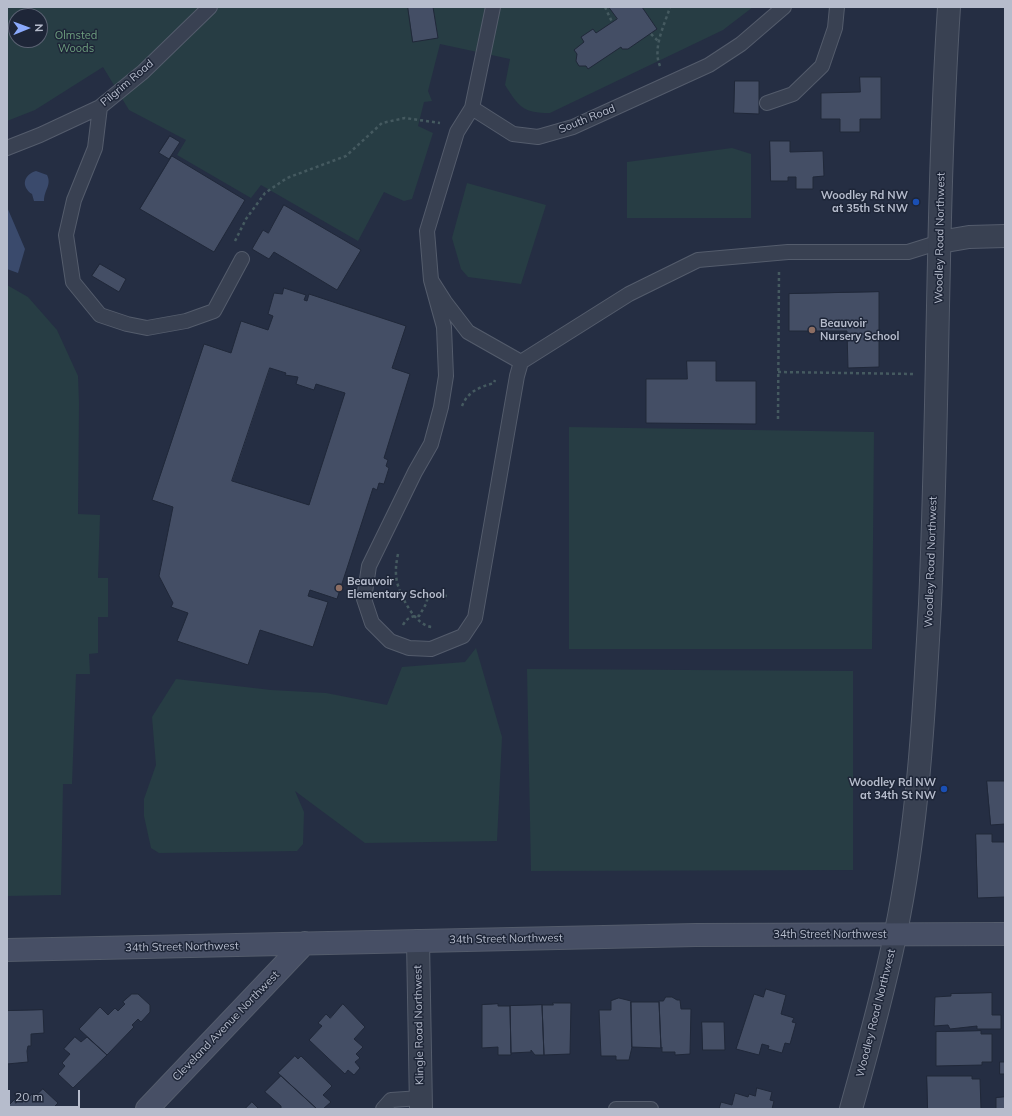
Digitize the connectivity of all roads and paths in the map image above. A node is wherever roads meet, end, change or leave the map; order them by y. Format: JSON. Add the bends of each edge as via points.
{"nodes":[{"id":1,"x":210,"y":7,"type":"edge"},
{"id":2,"x":493,"y":7,"type":"edge"},
{"id":3,"x":604,"y":7,"type":"edge"},
{"id":4,"x":670,"y":7,"type":"edge"},
{"id":5,"x":784,"y":7,"type":"edge"},
{"id":6,"x":837,"y":7,"type":"edge"},
{"id":7,"x":949,"y":7,"type":"edge"},
{"id":8,"x":612,"y":22,"type":"dead end"},
{"id":9,"x":651,"y":34,"type":"dead end"},
{"id":10,"x":659,"y":42,"type":"junction"},
{"id":11,"x":668,"y":83,"type":"junction"},
{"id":12,"x":767,"y":103,"type":"dead end"},
{"id":13,"x":100,"y":106,"type":"junction"},
{"id":14,"x":472,"y":108,"type":"junction"},
{"id":15,"x":440,"y":123,"type":"dead end"},
{"id":16,"x":7,"y":148,"type":"edge"},
{"id":17,"x":1005,"y":236,"type":"edge"},
{"id":18,"x":940,"y":242,"type":"junction"},
{"id":19,"x":779,"y":253,"type":"junction"},
{"id":20,"x":242,"y":259,"type":"joint"},
{"id":21,"x":431,"y":280,"type":"junction"},
{"id":22,"x":521,"y":362,"type":"junction"},
{"id":23,"x":778,"y":372,"type":"junction"},
{"id":24,"x":937,"y":374,"type":"junction"},
{"id":25,"x":496,"y":376,"type":"dead end"},
{"id":26,"x":460,"y":411,"type":"dead end"},
{"id":27,"x":778,"y":419,"type":"dead end"},
{"id":28,"x":399,"y":548,"type":"dead end"},
{"id":29,"x":447,"y":596,"type":"dead end"},
{"id":30,"x":413,"y":616,"type":"junction"},
{"id":31,"x":437,"y":627,"type":"dead end"},
{"id":32,"x":400,"y":631,"type":"dead end"},
{"id":33,"x":1005,"y":934,"type":"edge"},
{"id":34,"x":896,"y":935,"type":"junction"},
{"id":35,"x":418,"y":941,"type":"junction"},
{"id":36,"x":304,"y":943,"type":"junction"},
{"id":37,"x":7,"y":950,"type":"edge"},
{"id":38,"x":421,"y":1104,"type":"edge"},
{"id":39,"x":147,"y":1109,"type":"edge"},
{"id":40,"x":383,"y":1109,"type":"edge"},
{"id":41,"x":616,"y":1109,"type":"edge"},
{"id":42,"x":651,"y":1109,"type":"edge"},
{"id":43,"x":851,"y":1109,"type":"edge"}],
"edges":[{"from":1,"to":13,"type":"lane","name":"Pilgrim Road","via":[[143,72]]},
{"from":2,"to":14,"type":"lane"},
{"from":3,"to":8,"type":"path"},
{"from":4,"to":10,"type":"path"},
{"from":5,"to":11,"type":"lane","name":"South Road","via":[[741,44],[709,65]]},
{"from":6,"to":12,"type":"lane","via":[[835,28],[822,66],[793,94]]},
{"from":7,"to":18,"type":"street","name":"Woodley Road Northwest"},
{"from":9,"to":10,"type":"path"},
{"from":10,"to":11,"type":"path","via":[[658,61]]},
{"from":11,"to":14,"type":"lane","name":"South Road","via":[[572,127],[538,137],[513,134]]},
{"from":13,"to":16,"type":"lane","name":"Pilgrim Road"},
{"from":13,"to":20,"type":"lane","via":[[95,148],[74,200],[66,235],[73,282],[100,315],[148,328],[186,321],[214,311]]},
{"from":14,"to":21,"type":"lane","via":[[457,132],[427,231]]},
{"from":15,"to":20,"type":"path","via":[[405,118],[382,123],[346,156],[287,178],[265,193],[246,220],[233,246]]},
{"from":17,"to":18,"type":"street","via":[[969,237]]},
{"from":18,"to":19,"type":"lane","via":[[908,252]]},
{"from":18,"to":24,"type":"street","name":"Woodley Road Northwest"},
{"from":19,"to":22,"type":"lane","via":[[698,260],[629,294]]},
{"from":19,"to":23,"type":"path"},
{"from":21,"to":22,"type":"lane","via":[[468,332]]},
{"from":21,"to":22,"type":"lane","via":[[444,327],[446,376],[441,407],[431,444],[370,566],[364,599],[372,623],[390,640],[409,648],[431,649],[462,636],[474,618]]},
{"from":23,"to":24,"type":"path"},
{"from":23,"to":27,"type":"path"},
{"from":24,"to":34,"type":"street","name":"Woodley Road Northwest","via":[[924,723],[911,838]]},
{"from":25,"to":26,"type":"path","via":[[494,382],[478,387],[466,397]]},
{"from":28,"to":30,"type":"path","via":[[395,567],[398,584]]},
{"from":29,"to":30,"type":"path","via":[[429,593],[419,616]]},
{"from":30,"to":31,"type":"path","via":[[426,626]]},
{"from":30,"to":32,"type":"path","via":[[406,620]]},
{"from":33,"to":34,"type":"main road","name":"34th Street Northwest"},
{"from":34,"to":35,"type":"main road","name":"34th Street Northwest","via":[[696,935]]},
{"from":34,"to":43,"type":"street","name":"Woodley Road Northwest"},
{"from":35,"to":36,"type":"main road","name":"34th Street Northwest"},
{"from":35,"to":38,"type":"street","name":"Klingle Road Northwest"},
{"from":36,"to":37,"type":"main road","name":"34th Street Northwest"},
{"from":36,"to":39,"type":"main road","name":"Cleveland Avenue Northwest"},
{"from":38,"to":40,"type":"lane","via":[[391,1100]]},
{"from":41,"to":42,"type":"lane"}]}
